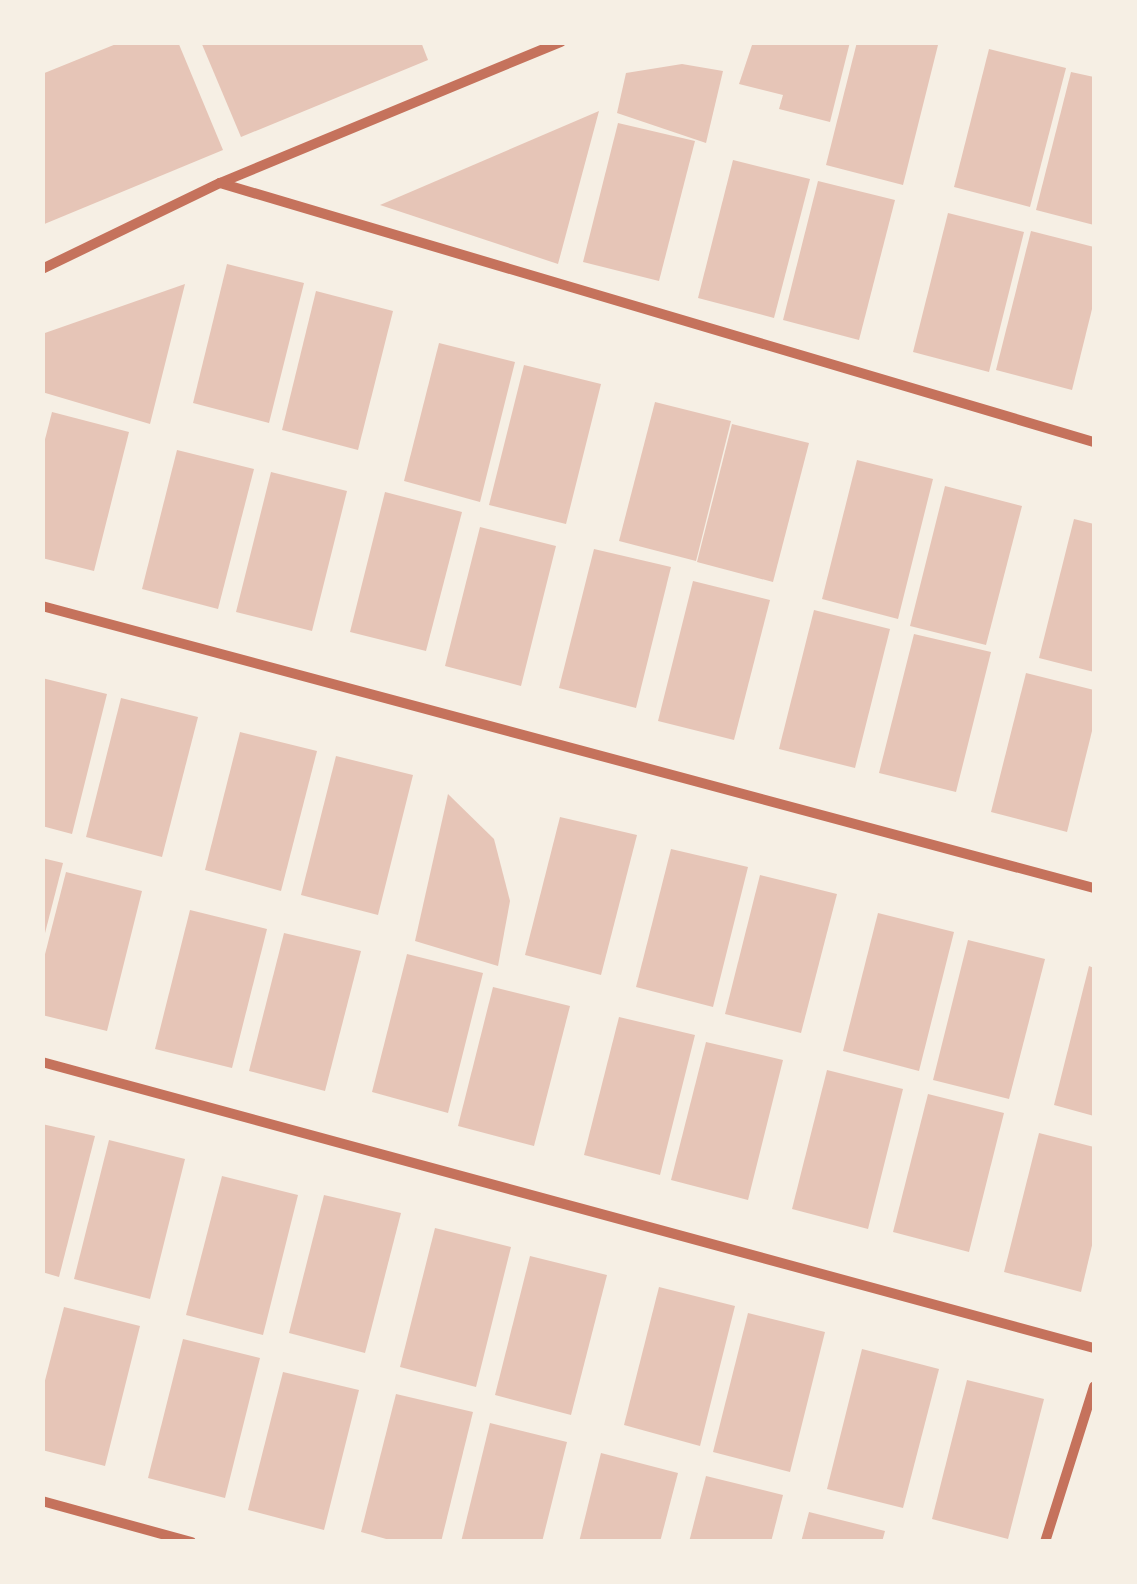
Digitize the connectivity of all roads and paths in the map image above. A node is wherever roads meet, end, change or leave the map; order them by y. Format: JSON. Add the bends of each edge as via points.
{"nodes":[{"id":1,"x":561,"y":42,"type":"edge"},
{"id":2,"x":220,"y":183,"type":"junction"},
{"id":3,"x":42,"y":270,"type":"edge"},
{"id":4,"x":1094,"y":442,"type":"edge"},
{"id":5,"x":42,"y":606,"type":"edge"},
{"id":6,"x":1094,"y":888,"type":"edge"},
{"id":7,"x":42,"y":1062,"type":"edge"},
{"id":8,"x":1094,"y":1348,"type":"edge"},
{"id":9,"x":1094,"y":1386,"type":"edge"},
{"id":10,"x":42,"y":1501,"type":"edge"},
{"id":11,"x":192,"y":1542,"type":"edge"},
{"id":12,"x":1045,"y":1542,"type":"edge"}],
"edges":[{"from":1,"to":2,"type":"street"},
{"from":2,"to":3,"type":"street"},
{"from":2,"to":4,"type":"street"},
{"from":5,"to":6,"type":"street"},
{"from":7,"to":8,"type":"street"},
{"from":9,"to":12,"type":"street"},
{"from":10,"to":11,"type":"street"}]}
